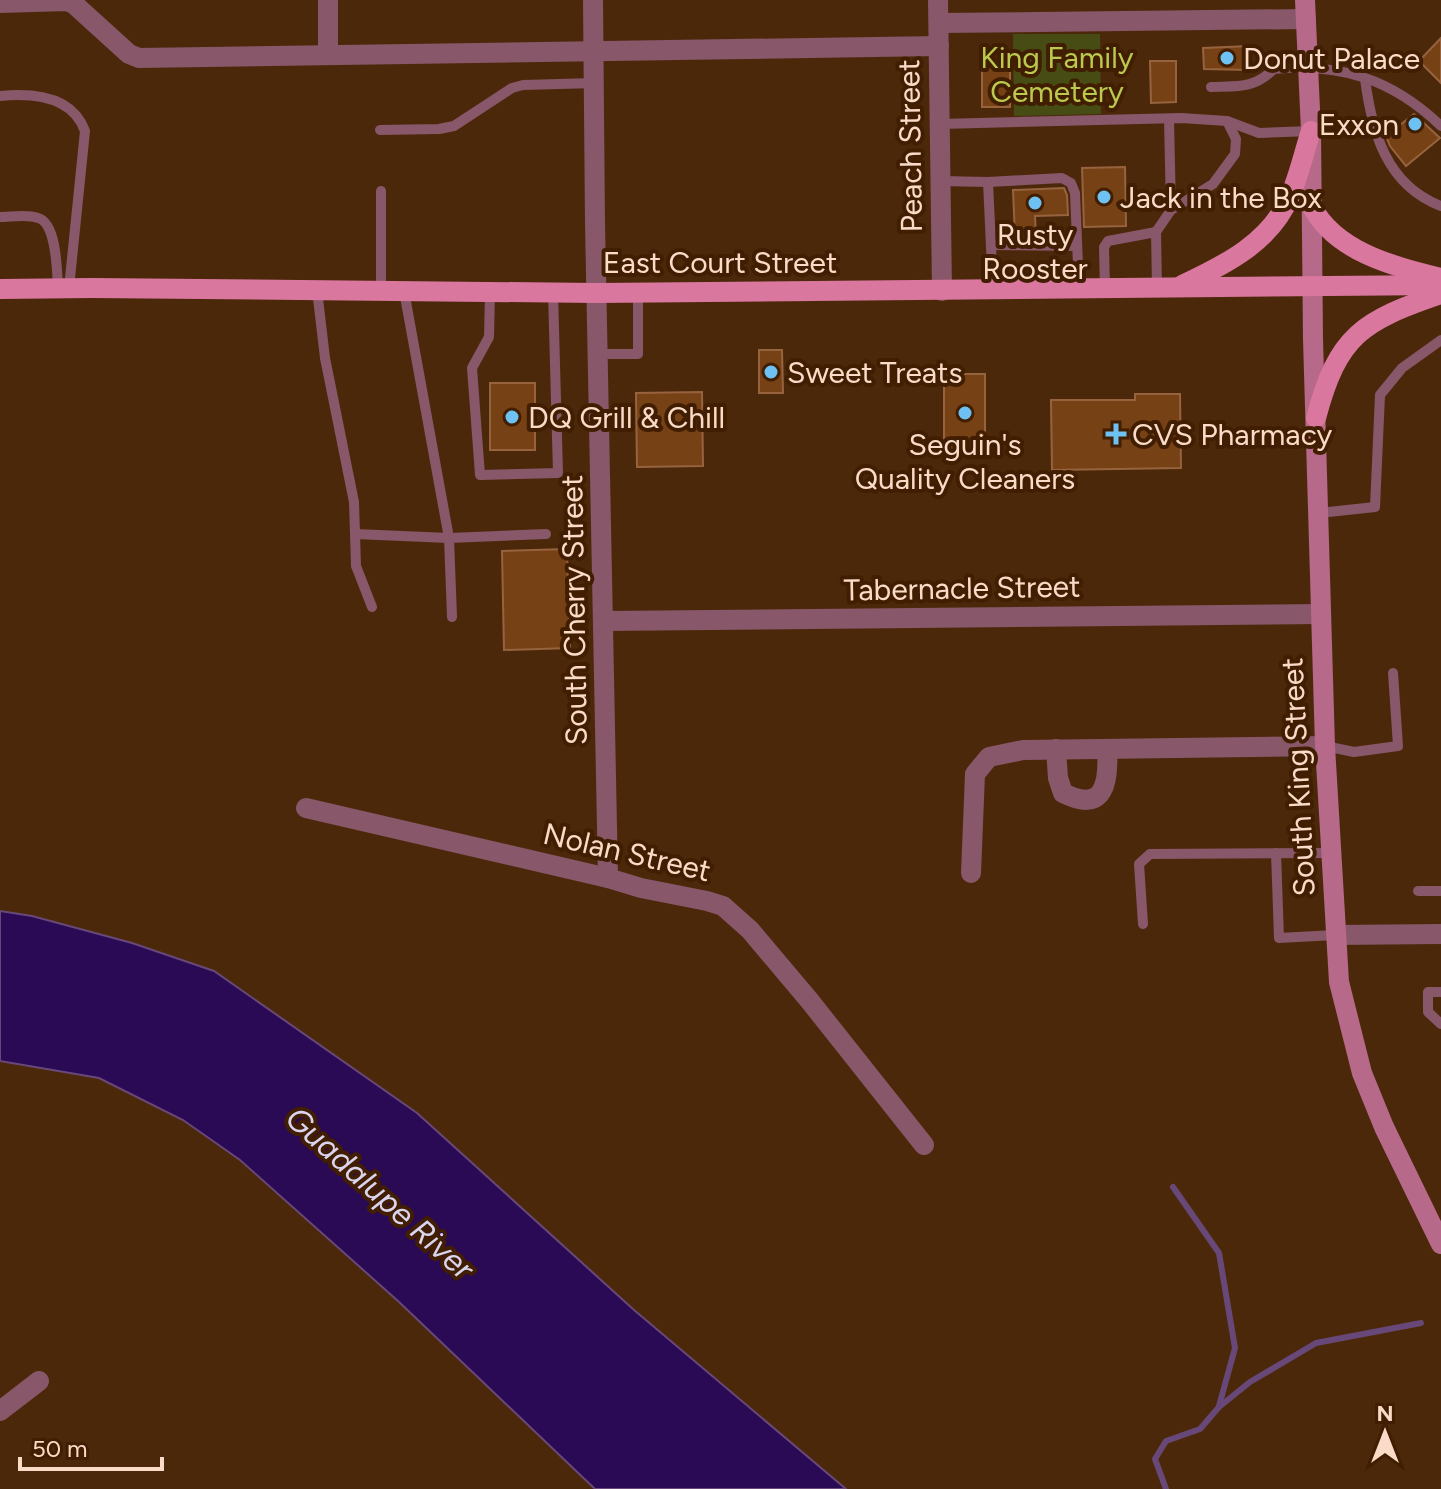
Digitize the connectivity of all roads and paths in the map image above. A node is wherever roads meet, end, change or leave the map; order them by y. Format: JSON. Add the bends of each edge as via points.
{"nodes":[{"id":1,"x":328,"y":0,"type":"edge"},
{"id":2,"x":593,"y":0,"type":"edge"},
{"id":3,"x":938,"y":0,"type":"edge"},
{"id":4,"x":0,"y":3,"type":"edge"},
{"id":5,"x":1306,"y":9,"type":"edge"},
{"id":6,"x":939,"y":23,"type":"junction"},
{"id":7,"x":939,"y":46,"type":"junction"},
{"id":8,"x":595,"y":51,"type":"junction"},
{"id":9,"x":328,"y":55,"type":"junction"},
{"id":10,"x":1308,"y":67,"type":"junction"},
{"id":11,"x":1365,"y":79,"type":"junction"},
{"id":12,"x":595,"y":83,"type":"junction"},
{"id":13,"x":1211,"y":87,"type":"dead end"},
{"id":14,"x":0,"y":96,"type":"edge"},
{"id":15,"x":1169,"y":119,"type":"junction"},
{"id":16,"x":1227,"y":121,"type":"junction"},
{"id":17,"x":940,"y":124,"type":"junction"},
{"id":18,"x":1441,"y":126,"type":"edge"},
{"id":19,"x":380,"y":130,"type":"dead end"},
{"id":20,"x":1311,"y":131,"type":"junction"},
{"id":21,"x":940,"y":181,"type":"junction"},
{"id":22,"x":988,"y":182,"type":"junction"},
{"id":23,"x":381,"y":191,"type":"dead end"},
{"id":24,"x":1311,"y":205,"type":"junction"},
{"id":25,"x":1441,"y":206,"type":"edge"},
{"id":26,"x":1171,"y":210,"type":"junction"},
{"id":27,"x":0,"y":217,"type":"edge"},
{"id":28,"x":1156,"y":232,"type":"junction"},
{"id":29,"x":992,"y":245,"type":"junction"},
{"id":30,"x":1077,"y":246,"type":"junction"},
{"id":31,"x":1441,"y":278,"type":"edge"},
{"id":32,"x":1441,"y":285,"type":"edge"},
{"id":33,"x":1313,"y":287,"type":"junction"},
{"id":34,"x":63,"y":288,"type":"junction"},
{"id":35,"x":1167,"y":288,"type":"junction"},
{"id":36,"x":0,"y":289,"type":"edge"},
{"id":37,"x":1079,"y":289,"type":"junction"},
{"id":38,"x":1105,"y":289,"type":"junction"},
{"id":39,"x":317,"y":290,"type":"junction"},
{"id":40,"x":381,"y":290,"type":"junction"},
{"id":41,"x":993,"y":290,"type":"junction"},
{"id":42,"x":404,"y":291,"type":"junction"},
{"id":43,"x":942,"y":291,"type":"junction"},
{"id":44,"x":490,"y":292,"type":"junction"},
{"id":45,"x":553,"y":292,"type":"junction"},
{"id":46,"x":638,"y":292,"type":"junction"},
{"id":47,"x":597,"y":293,"type":"junction"},
{"id":48,"x":1441,"y":294,"type":"edge"},
{"id":49,"x":1441,"y":340,"type":"edge"},
{"id":50,"x":598,"y":354,"type":"junction"},
{"id":51,"x":1316,"y":418,"type":"junction"},
{"id":52,"x":1319,"y":513,"type":"junction"},
{"id":53,"x":355,"y":534,"type":"junction"},
{"id":54,"x":546,"y":534,"type":"dead end"},
{"id":55,"x":449,"y":538,"type":"junction"},
{"id":56,"x":372,"y":607,"type":"dead end"},
{"id":57,"x":1321,"y":614,"type":"junction"},
{"id":58,"x":452,"y":617,"type":"dead end"},
{"id":59,"x":603,"y":621,"type":"junction"},
{"id":60,"x":1393,"y":673,"type":"dead end"},
{"id":61,"x":1325,"y":746,"type":"junction"},
{"id":62,"x":1056,"y":749,"type":"junction"},
{"id":63,"x":1107,"y":749,"type":"junction"},
{"id":64,"x":306,"y":808,"type":"dead end"},
{"id":65,"x":1276,"y":853,"type":"junction"},
{"id":66,"x":1331,"y":853,"type":"junction"},
{"id":67,"x":971,"y":873,"type":"dead end"},
{"id":68,"x":608,"y":878,"type":"junction"},
{"id":69,"x":1418,"y":891,"type":"dead end"},
{"id":70,"x":1441,"y":891,"type":"edge"},
{"id":71,"x":1143,"y":924,"type":"dead end"},
{"id":72,"x":1441,"y":934,"type":"edge"},
{"id":73,"x":1335,"y":935,"type":"junction"},
{"id":74,"x":1441,"y":992,"type":"edge"},
{"id":75,"x":1441,"y":1024,"type":"edge"},
{"id":76,"x":924,"y":1145,"type":"dead end"},
{"id":77,"x":1441,"y":1244,"type":"edge"},
{"id":78,"x":39,"y":1381,"type":"dead end"},
{"id":79,"x":0,"y":1411,"type":"edge"}],
"edges":[{"from":1,"to":9,"type":"street"},
{"from":2,"to":8,"type":"street","name":"South Cherry Street"},
{"from":3,"to":6,"type":"street","name":"Peach Street"},
{"from":4,"to":9,"type":"street","via":[[67,1],[139,58]]},
{"from":5,"to":6,"type":"street"},
{"from":5,"to":10,"type":"main road","name":"South King Street"},
{"from":6,"to":7,"type":"street","name":"Peach Street"},
{"from":7,"to":8,"type":"street"},
{"from":7,"to":17,"type":"street","name":"Peach Street"},
{"from":8,"to":9,"type":"street"},
{"from":8,"to":12,"type":"street","name":"South Cherry Street"},
{"from":10,"to":11,"type":"lane"},
{"from":10,"to":13,"type":"lane","via":[[1274,69],[1261,82],[1246,86]]},
{"from":10,"to":20,"type":"main road","name":"South King Street"},
{"from":11,"to":18,"type":"lane","via":[[1416,102]]},
{"from":11,"to":25,"type":"lane","via":[[1382,152],[1408,187]]},
{"from":12,"to":19,"type":"lane","via":[[523,85],[454,126]]},
{"from":12,"to":47,"type":"street","name":"South Cherry Street"},
{"from":14,"to":34,"type":"lane","via":[[43,96],[82,121],[85,131]]},
{"from":15,"to":16,"type":"lane"},
{"from":15,"to":17,"type":"lane"},
{"from":15,"to":26,"type":"lane"},
{"from":16,"to":20,"type":"lane","via":[[1259,133]]},
{"from":16,"to":26,"type":"lane","via":[[1236,139],[1235,154],[1213,184]]},
{"from":17,"to":21,"type":"street","name":"Peach Street"},
{"from":20,"to":24,"type":"main road","name":"South King Street"},
{"from":20,"to":35,"type":"main road","via":[[1291,195],[1267,231],[1229,261]]},
{"from":21,"to":22,"type":"lane"},
{"from":21,"to":43,"type":"street","name":"Peach Street"},
{"from":22,"to":29,"type":"lane"},
{"from":22,"to":30,"type":"lane","via":[[1062,178],[1071,183]]},
{"from":23,"to":40,"type":"lane"},
{"from":24,"to":31,"type":"main road","via":[[1331,233],[1360,251]]},
{"from":24,"to":33,"type":"main road","name":"South King Street"},
{"from":26,"to":28,"type":"lane"},
{"from":27,"to":34,"type":"lane","via":[[46,222]]},
{"from":28,"to":35,"type":"lane"},
{"from":28,"to":38,"type":"lane","via":[[1108,241]]},
{"from":29,"to":30,"type":"lane"},
{"from":29,"to":41,"type":"lane"},
{"from":30,"to":37,"type":"lane"},
{"from":32,"to":33,"type":"main road","name":"East Court Street"},
{"from":33,"to":35,"type":"main road","name":"East Court Street"},
{"from":33,"to":51,"type":"main road","name":"South King Street"},
{"from":34,"to":36,"type":"main road","name":"East Court Street"},
{"from":34,"to":39,"type":"main road","name":"East Court Street"},
{"from":35,"to":38,"type":"main road","name":"East Court Street"},
{"from":37,"to":38,"type":"main road","name":"East Court Street"},
{"from":37,"to":41,"type":"main road","name":"East Court Street"},
{"from":39,"to":40,"type":"main road","name":"East Court Street"},
{"from":39,"to":53,"type":"lane"},
{"from":40,"to":42,"type":"main road","name":"East Court Street"},
{"from":41,"to":43,"type":"main road","name":"East Court Street"},
{"from":42,"to":44,"type":"main road","name":"East Court Street"},
{"from":42,"to":55,"type":"lane"},
{"from":43,"to":46,"type":"main road","name":"East Court Street"},
{"from":44,"to":45,"type":"main road","name":"East Court Street"},
{"from":44,"to":45,"type":"lane","via":[[489,337],[472,368],[480,475],[558,473]]},
{"from":45,"to":47,"type":"main road","name":"East Court Street"},
{"from":46,"to":47,"type":"main road","name":"East Court Street"},
{"from":46,"to":50,"type":"lane","via":[[638,354]]},
{"from":47,"to":50,"type":"street","name":"South Cherry Street"},
{"from":48,"to":51,"type":"main road","via":[[1369,325],[1352,338],[1334,364]]},
{"from":49,"to":52,"type":"lane","via":[[1402,368],[1380,395],[1375,507]]},
{"from":50,"to":59,"type":"street","name":"South Cherry Street"},
{"from":51,"to":52,"type":"main road","name":"South King Street"},
{"from":52,"to":57,"type":"main road","name":"South King Street"},
{"from":53,"to":55,"type":"lane"},
{"from":53,"to":56,"type":"lane","via":[[356,566]]},
{"from":54,"to":55,"type":"lane"},
{"from":55,"to":58,"type":"lane"},
{"from":57,"to":59,"type":"street","name":"Tabernacle Street"},
{"from":57,"to":61,"type":"main road","name":"South King Street"},
{"from":59,"to":68,"type":"street","name":"South Cherry Street"},
{"from":60,"to":61,"type":"lane","via":[[1398,746],[1354,752]]},
{"from":61,"to":63,"type":"street"},
{"from":61,"to":66,"type":"main road","name":"South King Street"},
{"from":62,"to":63,"type":"street"},
{"from":62,"to":63,"type":"street","via":[[1063,793],[1092,800],[1104,790]]},
{"from":62,"to":67,"type":"street","via":[[989,757],[975,774]]},
{"from":64,"to":68,"type":"street","name":"Nolan Street"},
{"from":65,"to":66,"type":"lane"},
{"from":65,"to":71,"type":"lane","via":[[1150,854],[1139,864]]},
{"from":65,"to":73,"type":"lane","via":[[1279,938]]},
{"from":66,"to":73,"type":"main road","name":"South King Street"},
{"from":68,"to":76,"type":"street","name":"Nolan Street","via":[[723,906],[750,930]]},
{"from":69,"to":70,"type":"lane"},
{"from":72,"to":73,"type":"street"},
{"from":73,"to":77,"type":"main road","name":"South King Street","via":[[1339,982],[1362,1073]]},
{"from":74,"to":75,"type":"lane","via":[[1428,992],[1428,1012]]},
{"from":78,"to":79,"type":"street"}]}
